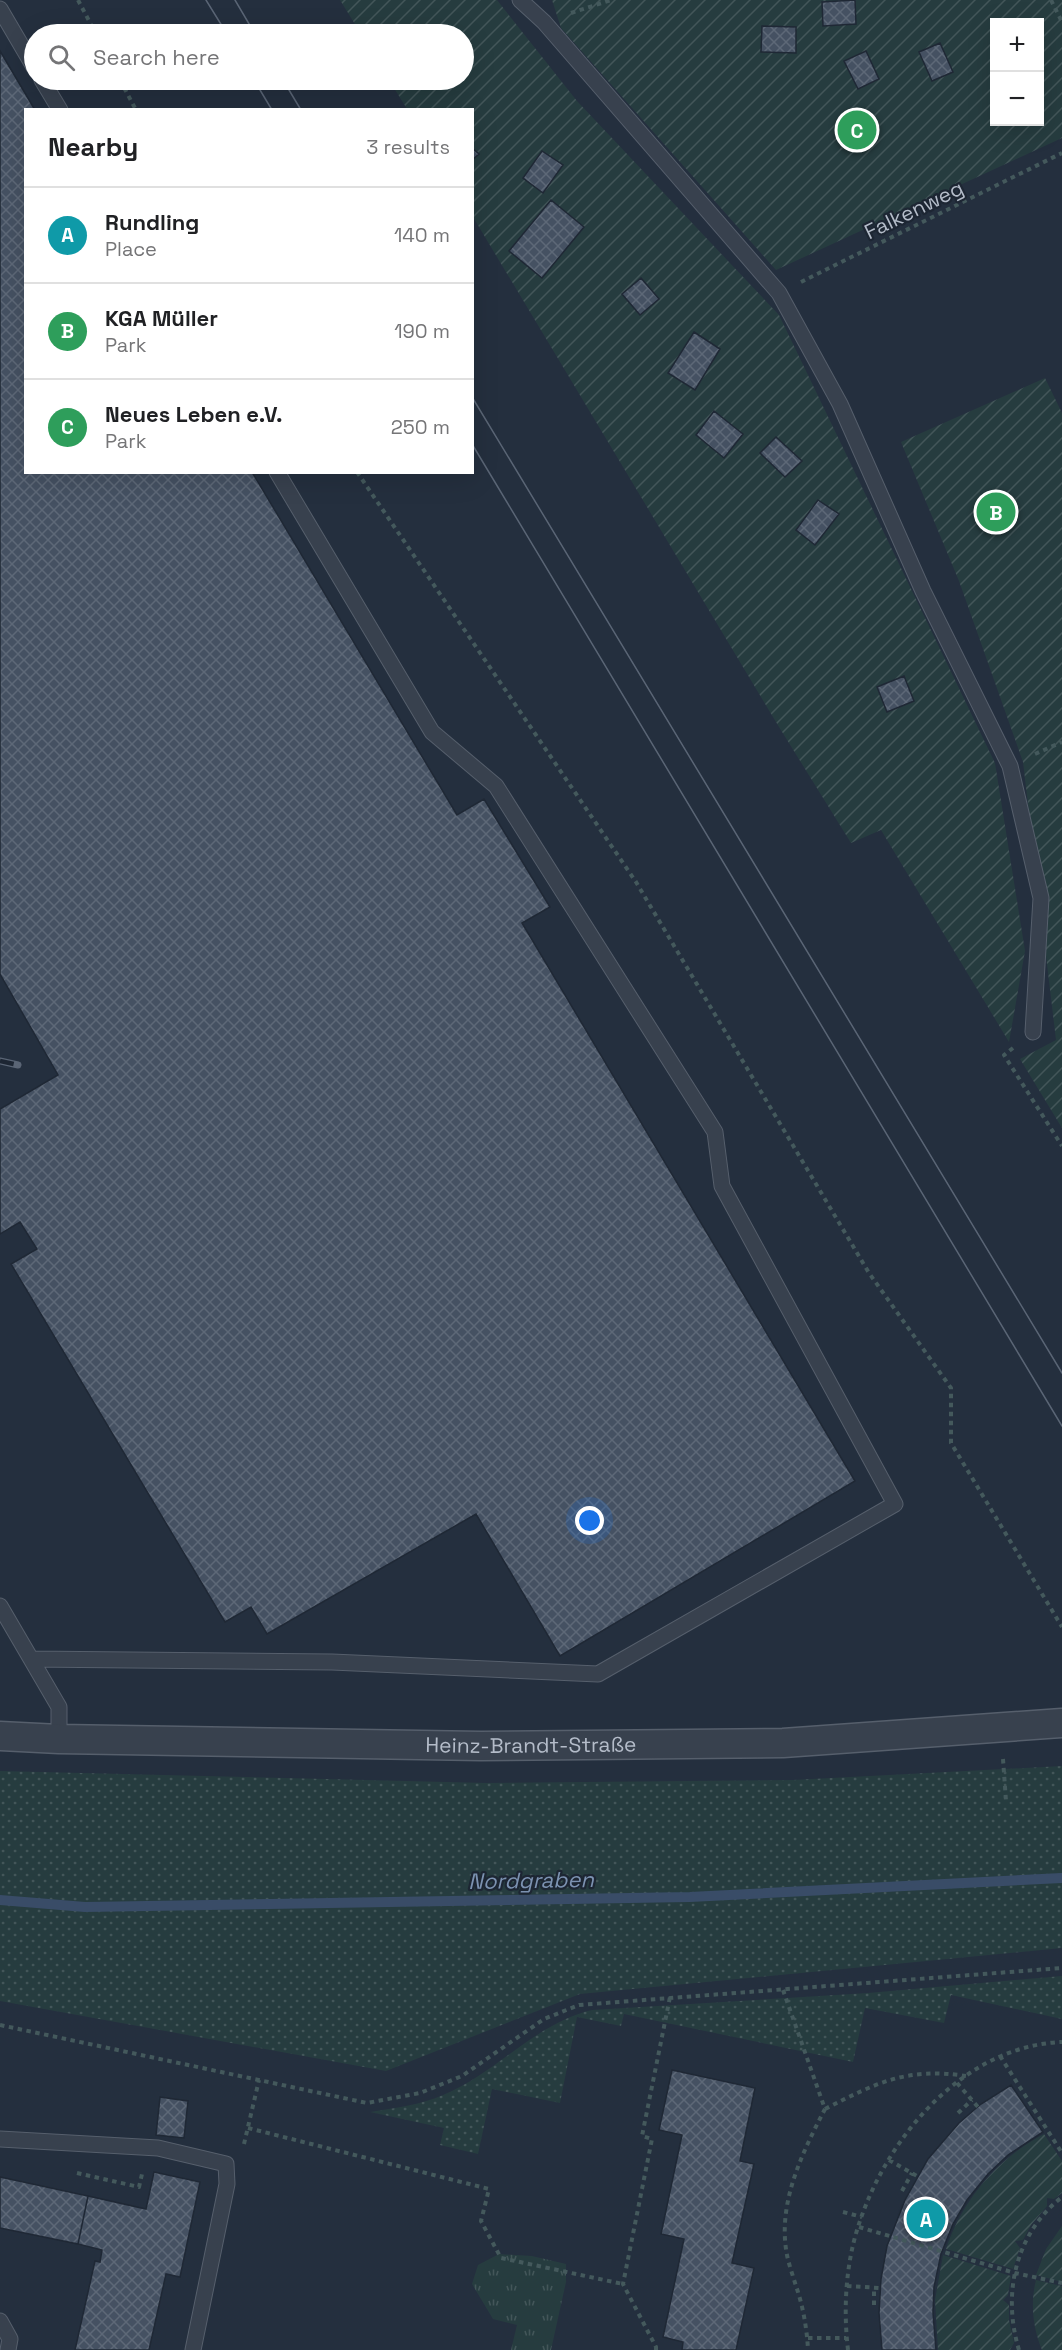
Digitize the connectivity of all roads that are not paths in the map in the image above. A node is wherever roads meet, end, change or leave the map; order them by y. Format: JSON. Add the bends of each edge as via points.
{"nodes":[{"id":1,"x":520,"y":0,"type":"edge"},
{"id":2,"x":0,"y":9,"type":"edge"},
{"id":3,"x":24,"y":50,"type":"edge"},
{"id":4,"x":48,"y":90,"type":"edge"},
{"id":5,"x":59,"y":108,"type":"edge"},
{"id":6,"x":278,"y":474,"type":"edge"},
{"id":7,"x":1033,"y":1032,"type":"road end"},
{"id":8,"x":0,"y":1606,"type":"edge"},
{"id":9,"x":31,"y":1659,"type":"junction"},
{"id":10,"x":1062,"y":1723,"type":"edge"},
{"id":11,"x":0,"y":1736,"type":"edge"},
{"id":12,"x":59,"y":1739,"type":"junction"},
{"id":13,"x":0,"y":2139,"type":"edge"},
{"id":14,"x":0,"y":2321,"type":"edge"},
{"id":15,"x":8,"y":2350,"type":"edge"},
{"id":16,"x":193,"y":2350,"type":"edge"}],
"edges":[{"from":1,"to":7,"type":"lane","via":[[544,22],[779,293],[840,404],[923,591],[1010,766],[1041,898]]},
{"from":2,"to":3,"type":"lane"},
{"from":4,"to":5,"type":"lane"},
{"from":6,"to":9,"type":"lane","via":[[432,732],[496,786],[715,1132],[722,1186],[895,1504],[598,1674],[332,1662]]},
{"from":8,"to":9,"type":"lane"},
{"from":9,"to":12,"type":"lane","via":[[59,1707]]},
{"from":10,"to":12,"type":"street","name":"Heinz-Brandt-Straße","via":[[783,1743],[480,1746]]},
{"from":11,"to":12,"type":"street","name":"Heinz-Brandt-Straße"},
{"from":13,"to":16,"type":"lane","via":[[158,2148],[226,2164],[227,2184]]},
{"from":14,"to":15,"type":"lane","via":[[10,2339]]}]}
